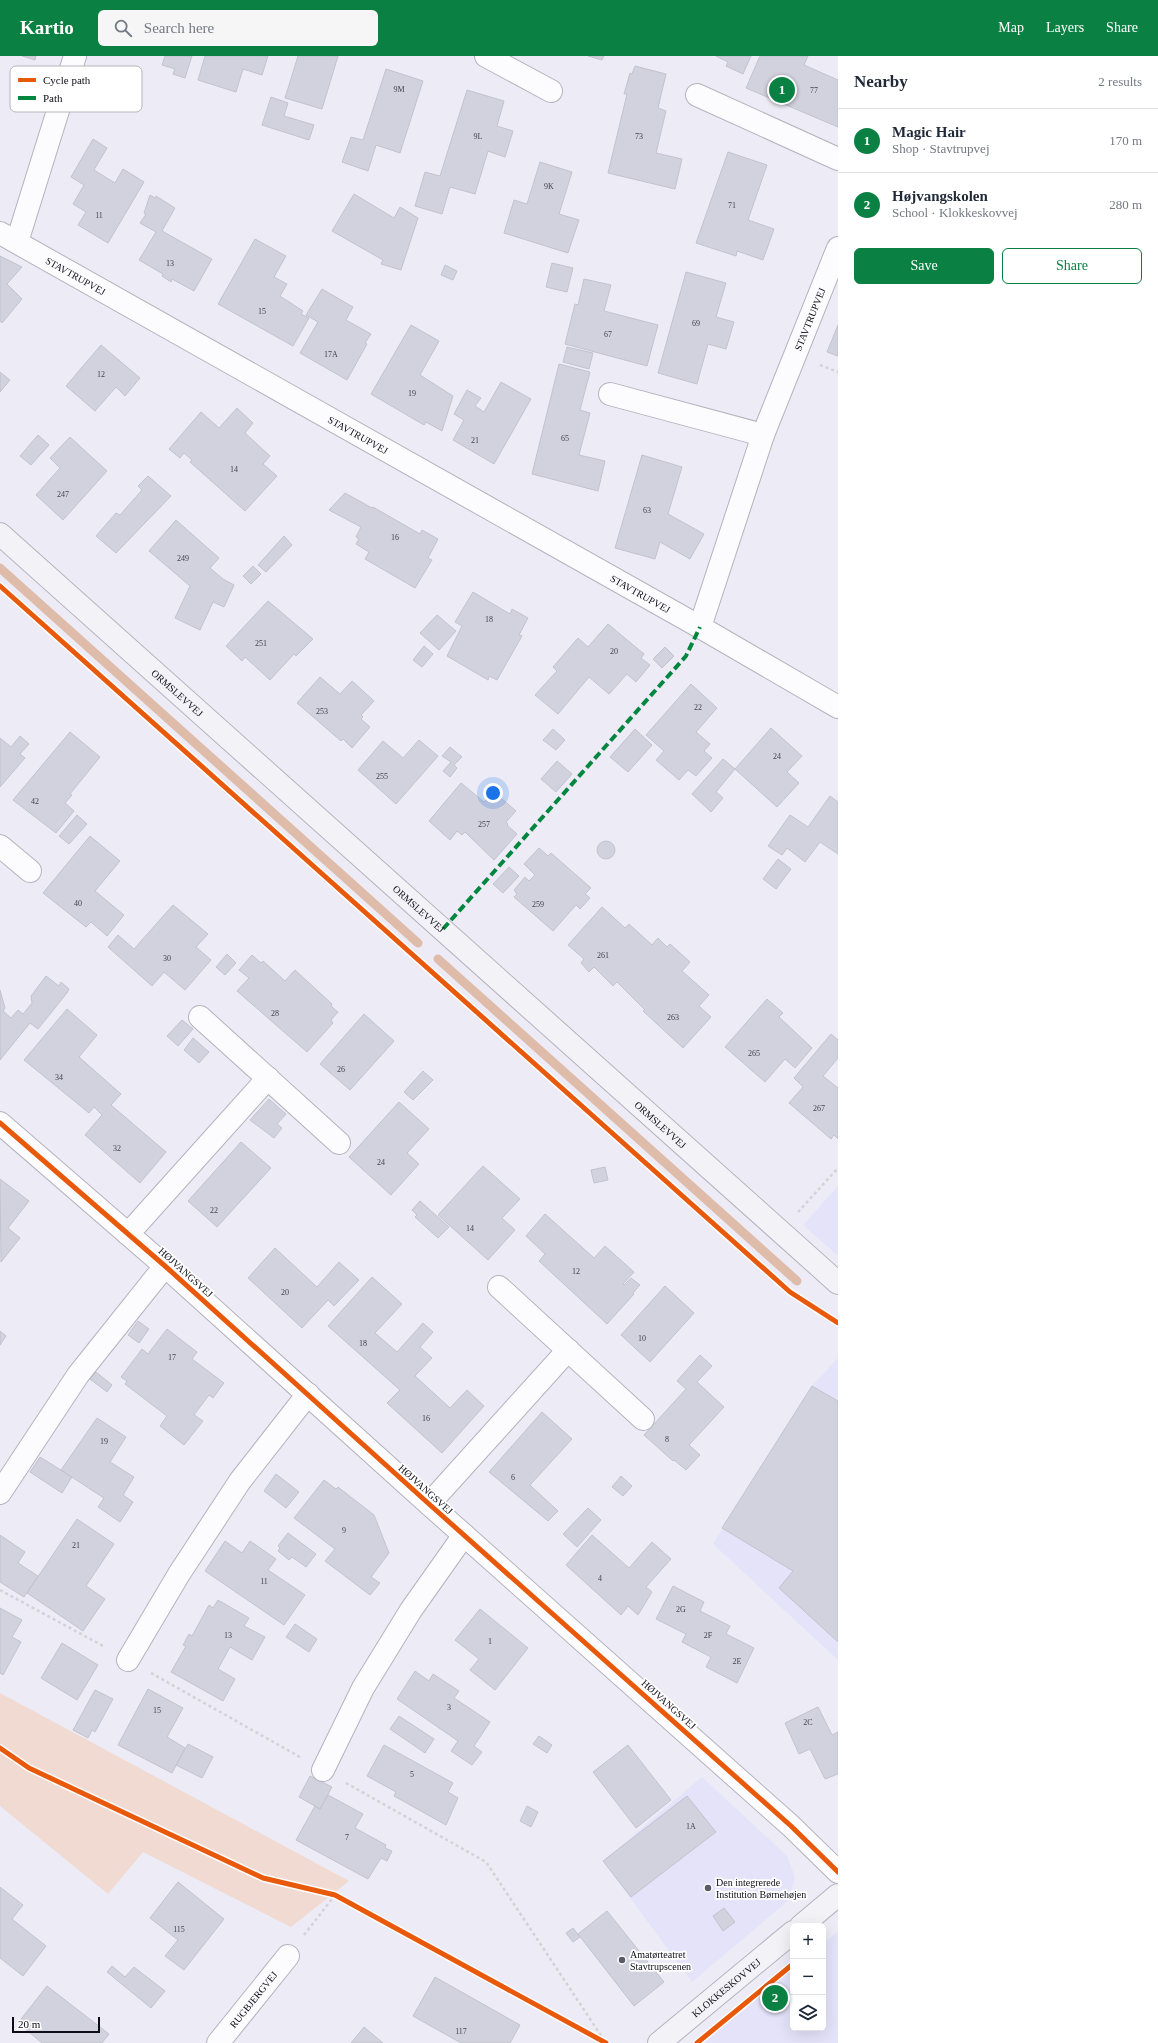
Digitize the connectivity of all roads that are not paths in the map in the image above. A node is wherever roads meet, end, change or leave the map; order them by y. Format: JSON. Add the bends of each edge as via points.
{"nodes":[{"id":1,"x":75,"y":56,"type":"edge"},
{"id":2,"x":486,"y":56,"type":"edge"},
{"id":3,"x":71,"y":66,"type":"edge"},
{"id":4,"x":551,"y":91,"type":"dead end"},
{"id":5,"x":697,"y":95,"type":"dead end"},
{"id":6,"x":54,"y":112,"type":"edge"},
{"id":7,"x":838,"y":159,"type":"edge"},
{"id":8,"x":8,"y":237,"type":"edge"},
{"id":9,"x":838,"y":248,"type":"edge"},
{"id":10,"x":610,"y":394,"type":"dead end"},
{"id":11,"x":763,"y":435,"type":"junction"},
{"id":12,"x":0,"y":534,"type":"edge"},
{"id":13,"x":700,"y":627,"type":"junction"},
{"id":14,"x":838,"y":707,"type":"edge"},
{"id":15,"x":0,"y":846,"type":"edge"},
{"id":16,"x":30,"y":871,"type":"dead end"},
{"id":17,"x":200,"y":1016,"type":"dead end"},
{"id":18,"x":268,"y":1078,"type":"junction"},
{"id":19,"x":0,"y":1123,"type":"edge"},
{"id":20,"x":339,"y":1143,"type":"dead end"},
{"id":21,"x":128,"y":1234,"type":"junction"},
{"id":22,"x":165,"y":1266,"type":"junction"},
{"id":23,"x":838,"y":1283,"type":"edge"},
{"id":24,"x":498,"y":1287,"type":"dead end"},
{"id":25,"x":568,"y":1350,"type":"junction"},
{"id":26,"x":308,"y":1394,"type":"junction"},
{"id":27,"x":644,"y":1419,"type":"dead end"},
{"id":28,"x":0,"y":1493,"type":"edge"},
{"id":29,"x":429,"y":1504,"type":"junction"},
{"id":30,"x":464,"y":1535,"type":"junction"},
{"id":31,"x":128,"y":1660,"type":"dead end"},
{"id":32,"x":322,"y":1770,"type":"dead end"},
{"id":33,"x":838,"y":1872,"type":"edge"},
{"id":34,"x":838,"y":1895,"type":"edge"},
{"id":35,"x":805,"y":1923,"type":"edge"},
{"id":36,"x":790,"y":1934,"type":"edge"},
{"id":37,"x":288,"y":1956,"type":"road end"},
{"id":38,"x":218,"y":2043,"type":"edge"},
{"id":39,"x":659,"y":2043,"type":"edge"}],
"edges":[{"from":1,"to":3,"type":"street","name":"STAVTRUPVEJ"},
{"from":2,"to":4,"type":"street"},
{"from":5,"to":7,"type":"street"},
{"from":6,"to":8,"type":"street","name":"STAVTRUPVEJ"},
{"from":8,"to":13,"type":"street","name":"STAVTRUPVEJ"},
{"from":9,"to":11,"type":"street","name":"STAVTRUPVEJ"},
{"from":10,"to":11,"type":"street"},
{"from":11,"to":13,"type":"street","name":"STAVTRUPVEJ"},
{"from":12,"to":23,"type":"street","name":"ORMSLEVVEJ"},
{"from":13,"to":14,"type":"street","name":"STAVTRUPVEJ"},
{"from":15,"to":16,"type":"street"},
{"from":17,"to":18,"type":"street"},
{"from":18,"to":20,"type":"street"},
{"from":18,"to":21,"type":"street"},
{"from":19,"to":21,"type":"street","name":"HØJVANGSVEJ"},
{"from":21,"to":22,"type":"street","name":"HØJVANGSVEJ"},
{"from":22,"to":26,"type":"street","name":"HØJVANGSVEJ"},
{"from":22,"to":28,"type":"street","name":"HØJVANGSVEJ","via":[[78,1376]]},
{"from":24,"to":25,"type":"street"},
{"from":25,"to":27,"type":"street"},
{"from":25,"to":29,"type":"street","name":"HØJVANGSVEJ"},
{"from":26,"to":29,"type":"street","name":"HØJVANGSVEJ"},
{"from":26,"to":31,"type":"street","via":[[240,1481],[179,1574]]},
{"from":29,"to":30,"type":"street","name":"HØJVANGSVEJ"},
{"from":30,"to":32,"type":"street","via":[[403,1623],[363,1688]]},
{"from":30,"to":33,"type":"street","name":"HØJVANGSVEJ","via":[[791,1826]]},
{"from":34,"to":35,"type":"street"},
{"from":36,"to":39,"type":"street","name":"KLOKKESKOVVEJ"},
{"from":37,"to":38,"type":"street","name":"RUGBJERGVEJ"}]}
